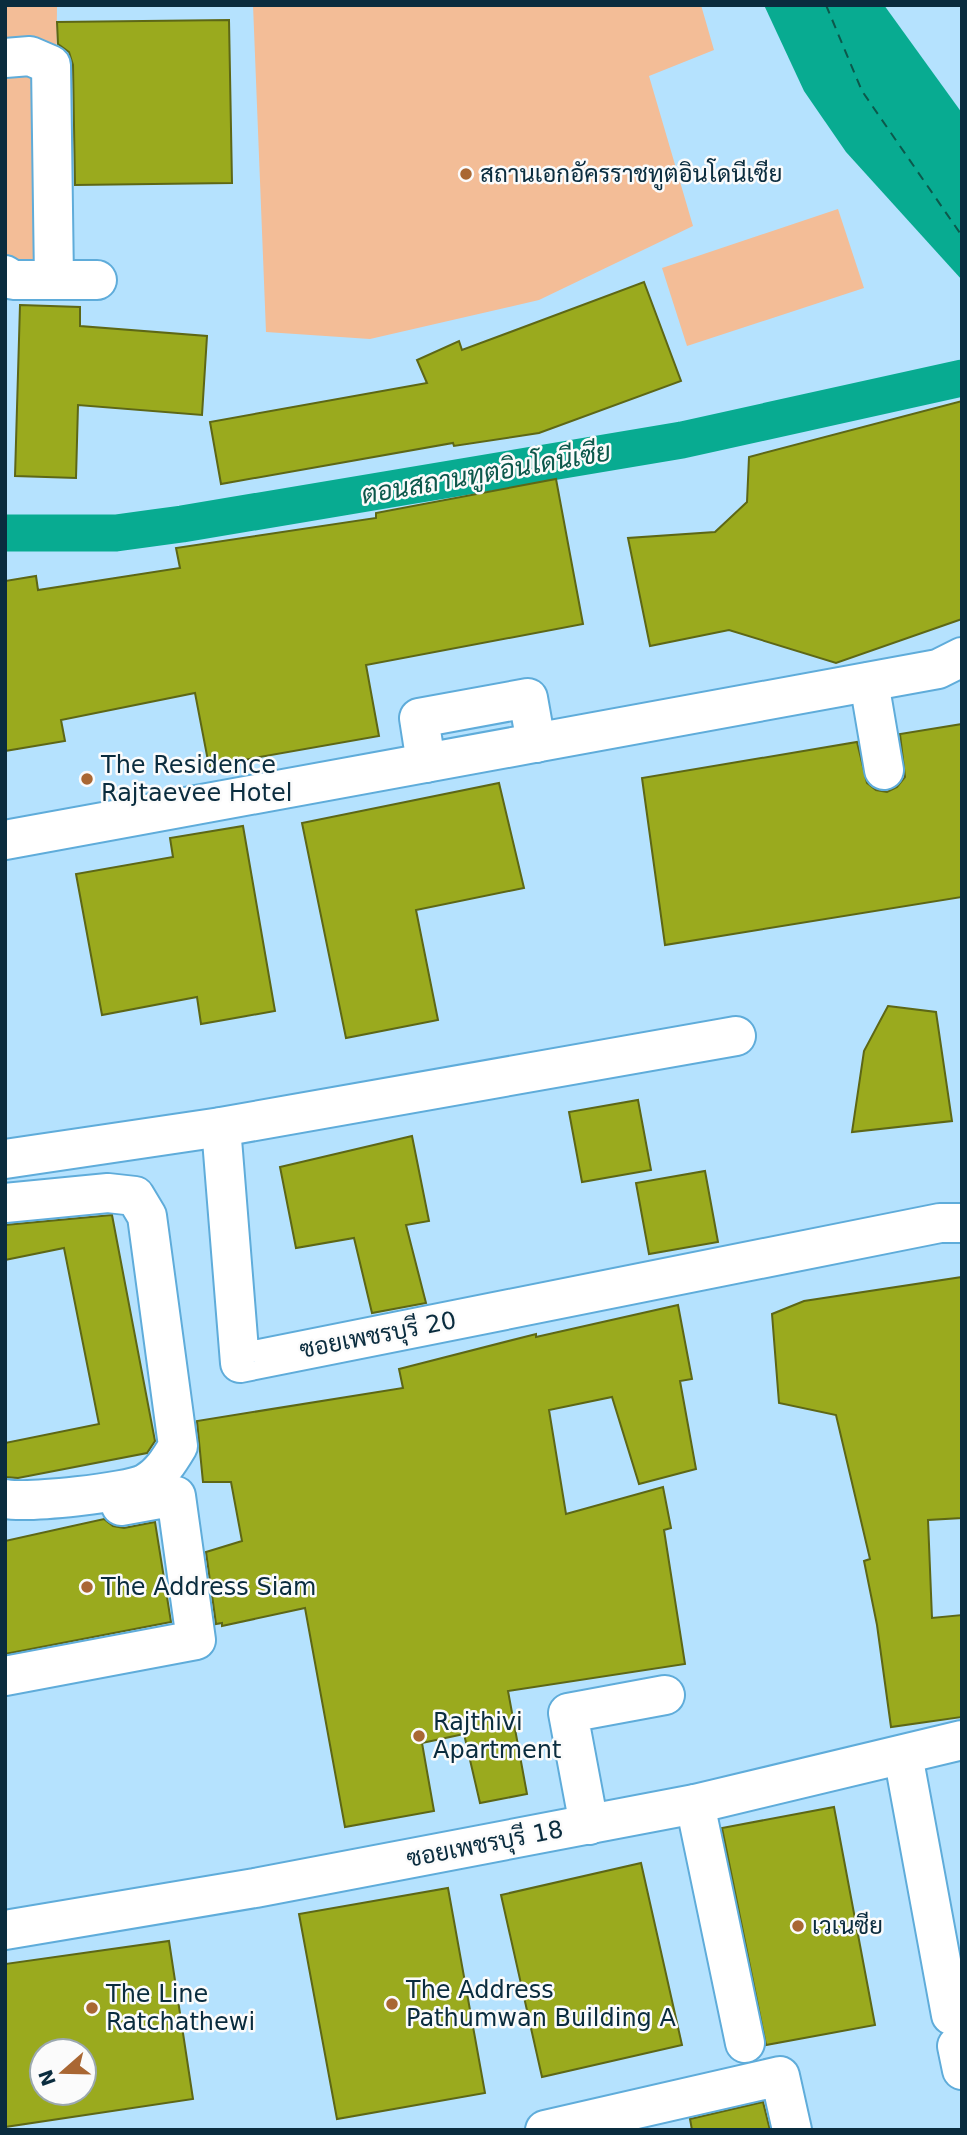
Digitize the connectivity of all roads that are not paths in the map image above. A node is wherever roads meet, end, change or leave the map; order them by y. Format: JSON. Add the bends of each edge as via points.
{"nodes":[{"id":1,"x":5,"y":58,"type":"edge"},
{"id":2,"x":5,"y":275,"type":"edge"},
{"id":3,"x":54,"y":280,"type":"junction"},
{"id":4,"x":97,"y":280,"type":"dead end"},
{"id":5,"x":962,"y":657,"type":"edge"},
{"id":6,"x":869,"y":682,"type":"junction"},
{"id":7,"x":884,"y":770,"type":"dead end"},
{"id":8,"x":5,"y":840,"type":"edge"},
{"id":9,"x":736,"y":1036,"type":"dead end"},
{"id":10,"x":221,"y":1127,"type":"junction"},
{"id":11,"x":5,"y":1159,"type":"edge"},
{"id":12,"x":5,"y":1203,"type":"edge"},
{"id":13,"x":962,"y":1223,"type":"edge"},
{"id":14,"x":5,"y":1499,"type":"edge"},
{"id":15,"x":5,"y":1527,"type":"edge"},
{"id":16,"x":5,"y":1676,"type":"edge"},
{"id":17,"x":665,"y":1695,"type":"dead end"},
{"id":18,"x":962,"y":1740,"type":"edge"},
{"id":19,"x":903,"y":1755,"type":"junction"},
{"id":20,"x":695,"y":1804,"type":"junction"},
{"id":21,"x":589,"y":1825,"type":"junction"},
{"id":22,"x":5,"y":1930,"type":"edge"},
{"id":23,"x":952,"y":1960,"type":"edge"},
{"id":24,"x":745,"y":2043,"type":"dead end"},
{"id":25,"x":957,"y":2044,"type":"edge"},
{"id":26,"x":545,"y":2130,"type":"edge"},
{"id":27,"x":792,"y":2130,"type":"edge"}],
"edges":[{"from":1,"to":3,"type":"street","via":[[30,56],[51,65]]},
{"from":2,"to":3,"type":"street","via":[[13,280]]},
{"from":3,"to":4,"type":"street"},
{"from":5,"to":6,"type":"street","via":[[938,669]]},
{"from":6,"to":7,"type":"street"},
{"from":6,"to":8,"type":"street"},
{"from":9,"to":10,"type":"street"},
{"from":10,"to":11,"type":"street"},
{"from":10,"to":13,"type":"street","name":"ซอยเพชรบุรี 20","via":[[240,1363],[940,1223]]},
{"from":12,"to":14,"type":"street","via":[[108,1193],[135,1196],[147,1216],[178,1446],[165,1468],[144,1484],[56,1499]]},
{"from":15,"to":16,"type":"street","via":[[176,1496],[196,1640]]},
{"from":17,"to":21,"type":"street","via":[[568,1713]]},
{"from":18,"to":19,"type":"street","name":"ซอยเพชรบุรี 18"},
{"from":19,"to":20,"type":"street","name":"ซอยเพชรบุรี 18"},
{"from":19,"to":23,"type":"street"},
{"from":20,"to":21,"type":"street","name":"ซอยเพชรบุรี 18"},
{"from":20,"to":24,"type":"street"},
{"from":21,"to":22,"type":"street","name":"ซอยเพชรบุรี 18"},
{"from":23,"to":25,"type":"street"},
{"from":26,"to":27,"type":"street","via":[[780,2076]]}]}
